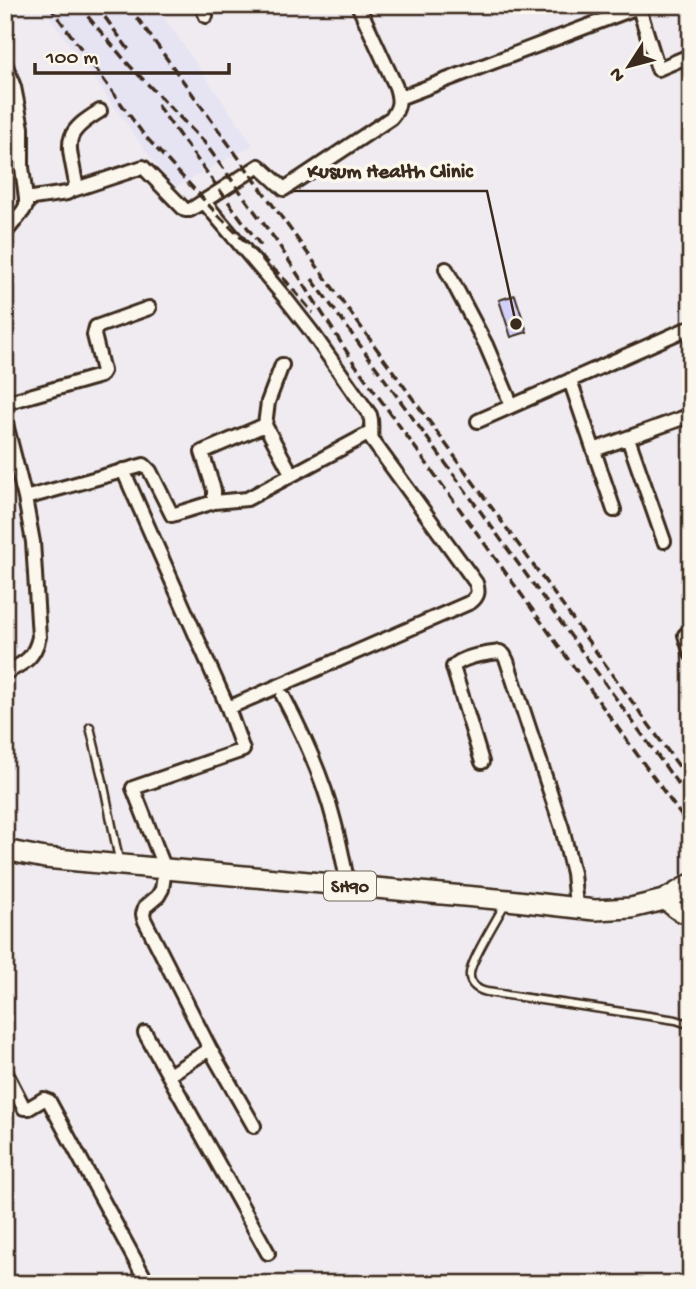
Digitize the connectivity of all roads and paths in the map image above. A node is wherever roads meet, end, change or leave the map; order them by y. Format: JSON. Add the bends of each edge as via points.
{"nodes":[{"id":1,"x":358,"y":5,"type":"edge"},
{"id":2,"x":638,"y":6,"type":"edge"},
{"id":3,"x":691,"y":62,"type":"edge"},
{"id":4,"x":5,"y":64,"type":"edge"},
{"id":5,"x":399,"y":98,"type":"junction"},
{"id":6,"x":100,"y":111,"type":"dead end"},
{"id":7,"x":73,"y":190,"type":"junction"},
{"id":8,"x":26,"y":199,"type":"junction"},
{"id":9,"x":204,"y":202,"type":"junction"},
{"id":10,"x":5,"y":233,"type":"edge"},
{"id":11,"x":446,"y":269,"type":"dead end"},
{"id":12,"x":149,"y":308,"type":"dead end"},
{"id":13,"x":691,"y":327,"type":"edge"},
{"id":14,"x":282,"y":365,"type":"dead end"},
{"id":15,"x":570,"y":380,"type":"junction"},
{"id":16,"x":5,"y":403,"type":"edge"},
{"id":17,"x":512,"y":406,"type":"junction"},
{"id":18,"x":691,"y":415,"type":"edge"},
{"id":19,"x":5,"y":420,"type":"edge"},
{"id":20,"x":478,"y":421,"type":"dead end"},
{"id":21,"x":265,"y":425,"type":"junction"},
{"id":22,"x":370,"y":433,"type":"junction"},
{"id":23,"x":628,"y":438,"type":"junction"},
{"id":24,"x":594,"y":450,"type":"junction"},
{"id":25,"x":123,"y":470,"type":"junction"},
{"id":26,"x":292,"y":475,"type":"junction"},
{"id":27,"x":25,"y":498,"type":"junction"},
{"id":28,"x":214,"y":502,"type":"junction"},
{"id":29,"x":614,"y":510,"type":"dead end"},
{"id":30,"x":664,"y":541,"type":"dead end"},
{"id":31,"x":691,"y":630,"type":"edge"},
{"id":32,"x":691,"y":654,"type":"edge"},
{"id":33,"x":5,"y":673,"type":"edge"},
{"id":34,"x":283,"y":696,"type":"dead end"},
{"id":35,"x":228,"y":708,"type":"junction"},
{"id":36,"x":90,"y":727,"type":"dead end"},
{"id":37,"x":482,"y":762,"type":"dead end"},
{"id":38,"x":5,"y":850,"type":"edge"},
{"id":39,"x":120,"y":865,"type":"junction"},
{"id":40,"x":165,"y":869,"type":"junction"},
{"id":41,"x":691,"y":884,"type":"edge"},
{"id":42,"x":348,"y":886,"type":"junction"},
{"id":43,"x":508,"y":900,"type":"junction"},
{"id":44,"x":664,"y":900,"type":"junction"},
{"id":45,"x":576,"y":907,"type":"junction"},
{"id":46,"x":691,"y":915,"type":"edge"},
{"id":47,"x":691,"y":1025,"type":"edge"},
{"id":48,"x":145,"y":1033,"type":"dead end"},
{"id":49,"x":210,"y":1049,"type":"junction"},
{"id":50,"x":5,"y":1071,"type":"edge"},
{"id":51,"x":169,"y":1075,"type":"junction"},
{"id":52,"x":254,"y":1126,"type":"dead end"},
{"id":53,"x":268,"y":1252,"type":"dead end"},
{"id":54,"x":146,"y":1283,"type":"edge"}],
"edges":[{"from":1,"to":5,"type":"street"},
{"from":2,"to":3,"type":"street","via":[[657,69],[689,56]]},
{"from":2,"to":5,"type":"street"},
{"from":4,"to":8,"type":"street","via":[[22,128]]},
{"from":5,"to":9,"type":"street","via":[[391,118],[284,189],[259,166]]},
{"from":6,"to":7,"type":"street","via":[[75,128],[70,141]]},
{"from":7,"to":8,"type":"street"},
{"from":7,"to":9,"type":"street","via":[[143,167],[185,210]]},
{"from":8,"to":10,"type":"street","via":[[23,211]]},
{"from":9,"to":22,"type":"street","via":[[311,331],[370,415]]},
{"from":11,"to":17,"type":"street"},
{"from":12,"to":16,"type":"street","via":[[96,327],[100,376]]},
{"from":13,"to":15,"type":"street"},
{"from":14,"to":21,"type":"street"},
{"from":15,"to":17,"type":"street"},
{"from":15,"to":24,"type":"street"},
{"from":17,"to":20,"type":"street"},
{"from":18,"to":23,"type":"street"},
{"from":19,"to":27,"type":"street"},
{"from":21,"to":26,"type":"street"},
{"from":21,"to":28,"type":"street","via":[[202,452]]},
{"from":22,"to":26,"type":"street"},
{"from":22,"to":35,"type":"street","via":[[477,583],[477,596]]},
{"from":23,"to":24,"type":"street"},
{"from":23,"to":30,"type":"street"},
{"from":24,"to":29,"type":"street"},
{"from":25,"to":27,"type":"street"},
{"from":25,"to":28,"type":"street","via":[[146,466],[172,515]]},
{"from":25,"to":35,"type":"street"},
{"from":26,"to":28,"type":"street","via":[[247,499]]},
{"from":27,"to":33,"type":"street","via":[[33,542],[39,637],[29,658]]},
{"from":31,"to":32,"type":"street","via":[[685,635]]},
{"from":34,"to":42,"type":"street","via":[[321,780]]},
{"from":35,"to":40,"type":"street","via":[[243,750],[133,788]]},
{"from":36,"to":39,"type":"lane"},
{"from":37,"to":45,"type":"street","via":[[453,667],[462,660],[500,652],[507,661],[562,828]]},
{"from":38,"to":39,"type":"main road","number":"SH90","via":[[45,859]]},
{"from":39,"to":40,"type":"main road","number":"SH90"},
{"from":40,"to":42,"type":"main road","number":"SH90"},
{"from":40,"to":49,"type":"street","via":[[162,889],[145,907],[144,919]]},
{"from":41,"to":44,"type":"main road","number":"SH90"},
{"from":42,"to":43,"type":"main road","number":"SH90"},
{"from":43,"to":45,"type":"main road","number":"SH90"},
{"from":43,"to":47,"type":"lane","via":[[471,966],[475,987]]},
{"from":44,"to":45,"type":"main road","number":"SH90","via":[[631,908]]},
{"from":44,"to":46,"type":"street","via":[[674,910]]},
{"from":48,"to":51,"type":"street"},
{"from":49,"to":51,"type":"street"},
{"from":49,"to":52,"type":"street"},
{"from":50,"to":54,"type":"street","via":[[24,1108],[49,1101]]},
{"from":51,"to":53,"type":"street"}]}
